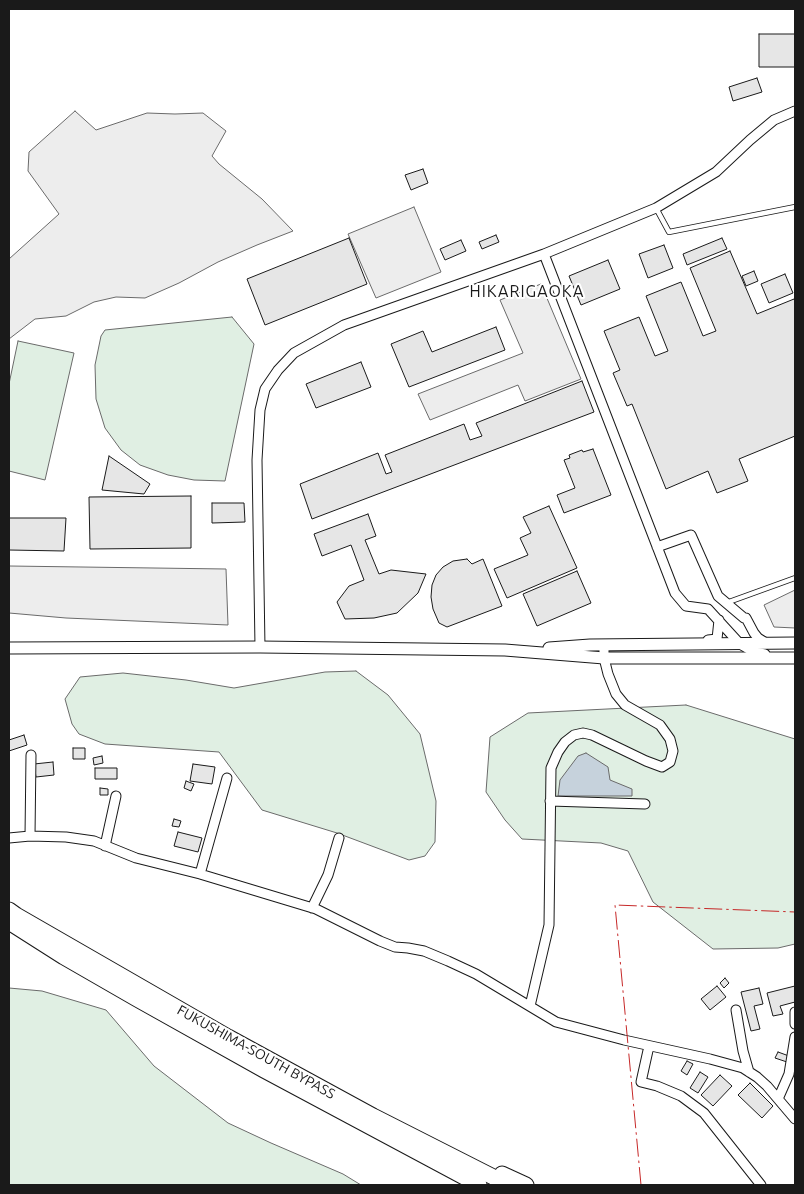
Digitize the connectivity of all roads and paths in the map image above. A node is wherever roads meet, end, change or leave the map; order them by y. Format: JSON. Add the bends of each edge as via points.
{"nodes":[{"id":1,"x":795,"y":111,"type":"edge"},
{"id":2,"x":656,"y":208,"type":"junction"},
{"id":3,"x":795,"y":208,"type":"edge"},
{"id":4,"x":544,"y":254,"type":"junction"},
{"id":5,"x":657,"y":547,"type":"junction"},
{"id":6,"x":795,"y":578,"type":"edge"},
{"id":7,"x":726,"y":603,"type":"junction"},
{"id":8,"x":744,"y":618,"type":"junction"},
{"id":9,"x":719,"y":620,"type":"junction"},
{"id":10,"x":795,"y":643,"type":"edge"},
{"id":11,"x":766,"y":644,"type":"junction"},
{"id":12,"x":669,"y":645,"type":"junction"},
{"id":13,"x":745,"y":645,"type":"junction"},
{"id":14,"x":260,"y":647,"type":"junction"},
{"id":15,"x":9,"y":648,"type":"edge"},
{"id":16,"x":604,"y":652,"type":"junction"},
{"id":17,"x":795,"y":656,"type":"edge"},
{"id":18,"x":730,"y":658,"type":"junction"},
{"id":19,"x":31,"y":755,"type":"dead end"},
{"id":20,"x":227,"y":778,"type":"dead end"},
{"id":21,"x":116,"y":796,"type":"dead end"},
{"id":22,"x":550,"y":801,"type":"junction"},
{"id":23,"x":645,"y":804,"type":"dead end"},
{"id":24,"x":30,"y":836,"type":"junction"},
{"id":25,"x":9,"y":838,"type":"edge"},
{"id":26,"x":339,"y":838,"type":"dead end"},
{"id":27,"x":105,"y":846,"type":"junction"},
{"id":28,"x":200,"y":874,"type":"junction"},
{"id":29,"x":312,"y":908,"type":"junction"},
{"id":30,"x":9,"y":910,"type":"edge"},
{"id":31,"x":9,"y":922,"type":"edge"},
{"id":32,"x":530,"y":1006,"type":"junction"},
{"id":33,"x":736,"y":1010,"type":"dead end"},
{"id":34,"x":795,"y":1012,"type":"edge"},
{"id":35,"x":795,"y":1024,"type":"edge"},
{"id":36,"x":795,"y":1037,"type":"edge"},
{"id":37,"x":649,"y":1046,"type":"junction"},
{"id":38,"x":749,"y":1072,"type":"junction"},
{"id":39,"x":778,"y":1098,"type":"junction"},
{"id":40,"x":336,"y":1109,"type":"junction"},
{"id":41,"x":373,"y":1116,"type":"junction"},
{"id":42,"x":795,"y":1120,"type":"edge"},
{"id":43,"x":457,"y":1185,"type":"edge"},
{"id":44,"x":479,"y":1185,"type":"edge"},
{"id":45,"x":509,"y":1185,"type":"edge"},
{"id":46,"x":526,"y":1185,"type":"edge"},
{"id":47,"x":761,"y":1185,"type":"edge"}],
"edges":[{"from":1,"to":2,"type":"street","via":[[774,120],[716,172]]},
{"from":2,"to":3,"type":"lane","via":[[669,232]]},
{"from":2,"to":4,"type":"street"},
{"from":4,"to":5,"type":"street"},
{"from":4,"to":14,"type":"street","via":[[344,325],[294,353],[278,370],[265,389],[259,419]]},
{"from":5,"to":7,"type":"street","via":[[691,535],[718,596]]},
{"from":5,"to":9,"type":"street","via":[[675,592],[686,606],[708,609]]},
{"from":6,"to":7,"type":"lane"},
{"from":7,"to":8,"type":"street"},
{"from":8,"to":11,"type":"street"},
{"from":8,"to":13,"type":"street","via":[[750,637]]},
{"from":9,"to":12,"type":"street","via":[[716,640],[675,641]]},
{"from":9,"to":13,"type":"street"},
{"from":10,"to":11,"type":"street"},
{"from":11,"to":13,"type":"street"},
{"from":12,"to":13,"type":"street"},
{"from":12,"to":16,"type":"street"},
{"from":13,"to":17,"type":"street","via":[[758,654]]},
{"from":13,"to":18,"type":"street"},
{"from":14,"to":15,"type":"street"},
{"from":14,"to":16,"type":"street"},
{"from":16,"to":18,"type":"street"},
{"from":16,"to":22,"type":"street","via":[[616,694],[625,705],[660,726],[670,739],[673,750],[670,762],[662,767],[592,735],[574,735],[558,752],[551,768]]},
{"from":17,"to":18,"type":"street"},
{"from":19,"to":24,"type":"street"},
{"from":20,"to":28,"type":"street"},
{"from":21,"to":27,"type":"street"},
{"from":22,"to":23,"type":"street"},
{"from":22,"to":32,"type":"street","via":[[549,926]]},
{"from":24,"to":25,"type":"street"},
{"from":24,"to":27,"type":"street","via":[[75,838]]},
{"from":26,"to":29,"type":"street","via":[[328,875]]},
{"from":27,"to":28,"type":"street","via":[[136,858]]},
{"from":28,"to":29,"type":"street"},
{"from":29,"to":32,"type":"street","via":[[395,947],[424,951],[448,961]]},
{"from":30,"to":41,"type":"highway","name":"FUKUSHIMA-SOUTH BYPASS","via":[[228,1037]]},
{"from":31,"to":40,"type":"highway","name":"FUKUSHIMA-SOUTH BYPASS","via":[[136,1000]]},
{"from":32,"to":37,"type":"street","via":[[556,1022]]},
{"from":33,"to":38,"type":"street"},
{"from":34,"to":35,"type":"street"},
{"from":36,"to":39,"type":"street","via":[[789,1074]]},
{"from":37,"to":38,"type":"street","via":[[710,1059]]},
{"from":37,"to":47,"type":"street","via":[[640,1082],[681,1096],[704,1113]]},
{"from":38,"to":39,"type":"street"},
{"from":39,"to":42,"type":"street"},
{"from":40,"to":43,"type":"highway"},
{"from":40,"to":44,"type":"highway","name":"FUKUSHIMA-SOUTH BYPASS"},
{"from":41,"to":45,"type":"highway","name":"FUKUSHIMA-SOUTH BYPASS"},
{"from":41,"to":46,"type":"highway"}]}
